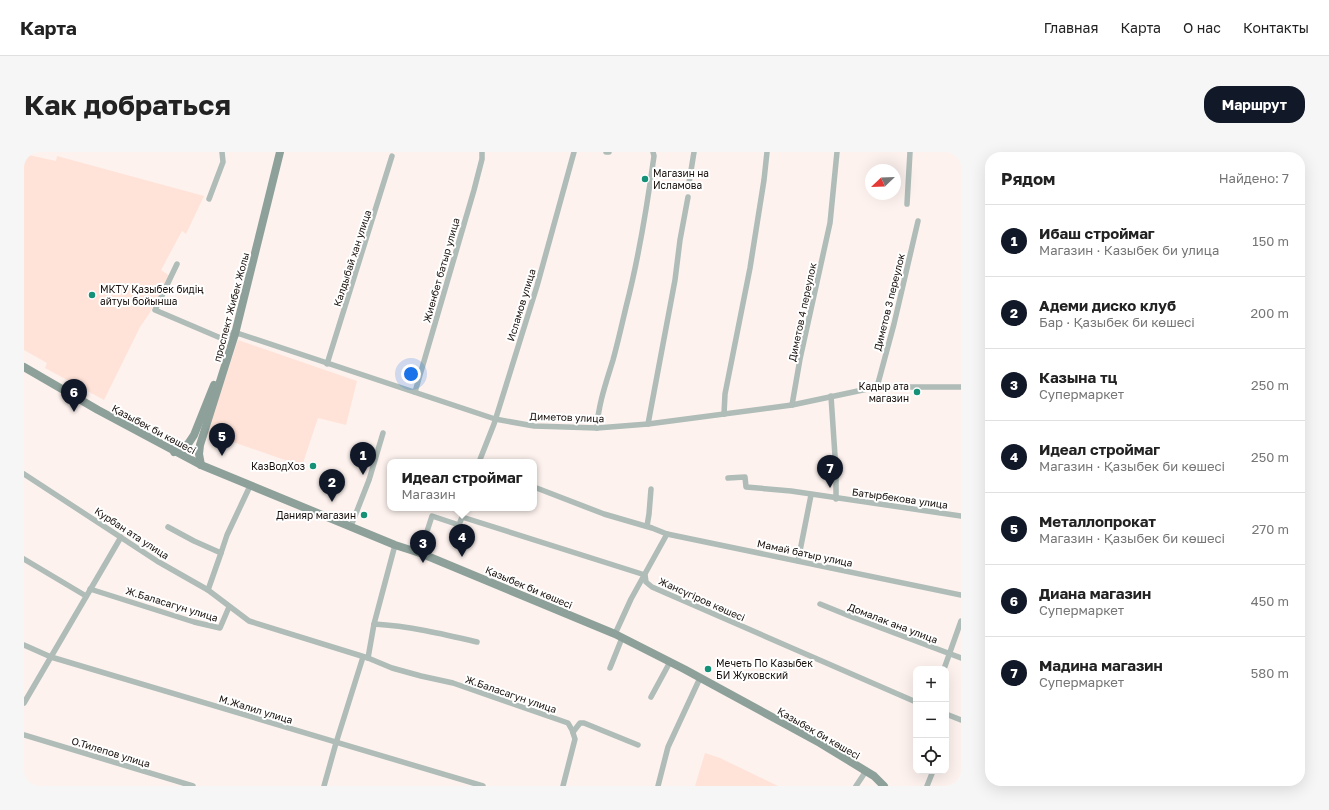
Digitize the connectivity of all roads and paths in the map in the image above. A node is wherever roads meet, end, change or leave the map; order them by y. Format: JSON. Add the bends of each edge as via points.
{"nodes":[{"id":1,"x":222,"y":152,"type":"edge"},
{"id":2,"x":275,"y":152,"type":"edge"},
{"id":3,"x":280,"y":152,"type":"edge"},
{"id":4,"x":482,"y":152,"type":"edge"},
{"id":5,"x":574,"y":152,"type":"edge"},
{"id":6,"x":653,"y":152,"type":"edge"},
{"id":7,"x":694,"y":152,"type":"edge"},
{"id":8,"x":767,"y":152,"type":"edge"},
{"id":9,"x":837,"y":152,"type":"edge"},
{"id":10,"x":910,"y":152,"type":"edge"},
{"id":11,"x":392,"y":156,"type":"dead end"},
{"id":12,"x":689,"y":183,"type":"dead end"},
{"id":13,"x":688,"y":197,"type":"dead end"},
{"id":14,"x":208,"y":199,"type":"dead end"},
{"id":15,"x":907,"y":204,"type":"dead end"},
{"id":16,"x":918,"y":221,"type":"dead end"},
{"id":17,"x":177,"y":264,"type":"dead end"},
{"id":18,"x":233,"y":334,"type":"junction"},
{"id":19,"x":327,"y":364,"type":"junction"},
{"id":20,"x":24,"y":368,"type":"edge"},
{"id":21,"x":877,"y":387,"type":"junction"},
{"id":22,"x":961,"y":387,"type":"edge"},
{"id":23,"x":415,"y":392,"type":"junction"},
{"id":24,"x":830,"y":396,"type":"junction"},
{"id":25,"x":792,"y":405,"type":"junction"},
{"id":26,"x":724,"y":414,"type":"junction"},
{"id":27,"x":495,"y":419,"type":"junction"},
{"id":28,"x":648,"y":424,"type":"junction"},
{"id":29,"x":596,"y":428,"type":"junction"},
{"id":30,"x":383,"y":433,"type":"dead end"},
{"id":31,"x":174,"y":452,"type":"junction"},
{"id":32,"x":480,"y":459,"type":"edge"},
{"id":33,"x":201,"y":465,"type":"junction"},
{"id":34,"x":24,"y":474,"type":"edge"},
{"id":35,"x":728,"y":478,"type":"dead end"},
{"id":36,"x":250,"y":486,"type":"junction"},
{"id":37,"x":537,"y":488,"type":"edge"},
{"id":38,"x":651,"y":489,"type":"dead end"},
{"id":39,"x":811,"y":495,"type":"junction"},
{"id":40,"x":836,"y":499,"type":"junction"},
{"id":41,"x":463,"y":511,"type":"edge"},
{"id":42,"x":961,"y":516,"type":"edge"},
{"id":43,"x":462,"y":517,"type":"junction"},
{"id":44,"x":351,"y":526,"type":"junction"},
{"id":45,"x":647,"y":526,"type":"junction"},
{"id":46,"x":168,"y":527,"type":"dead end"},
{"id":47,"x":668,"y":534,"type":"junction"},
{"id":48,"x":121,"y":536,"type":"junction"},
{"id":49,"x":395,"y":544,"type":"junction"},
{"id":50,"x":420,"y":553,"type":"junction"},
{"id":51,"x":221,"y":554,"type":"junction"},
{"id":52,"x":24,"y":559,"type":"edge"},
{"id":53,"x":798,"y":561,"type":"junction"},
{"id":54,"x":645,"y":576,"type":"junction"},
{"id":55,"x":90,"y":589,"type":"junction"},
{"id":56,"x":208,"y":590,"type":"junction"},
{"id":57,"x":961,"y":595,"type":"edge"},
{"id":58,"x":86,"y":596,"type":"junction"},
{"id":59,"x":820,"y":604,"type":"dead end"},
{"id":60,"x":229,"y":607,"type":"junction"},
{"id":61,"x":961,"y":621,"type":"edge"},
{"id":62,"x":374,"y":624,"type":"junction"},
{"id":63,"x":619,"y":636,"type":"junction"},
{"id":64,"x":477,"y":642,"type":"dead end"},
{"id":65,"x":24,"y":645,"type":"edge"},
{"id":66,"x":950,"y":654,"type":"junction"},
{"id":67,"x":51,"y":657,"type":"junction"},
{"id":68,"x":366,"y":658,"type":"junction"},
{"id":69,"x":961,"y":658,"type":"edge"},
{"id":70,"x":670,"y":662,"type":"junction"},
{"id":71,"x":945,"y":666,"type":"edge"},
{"id":72,"x":610,"y":668,"type":"dead end"},
{"id":73,"x":700,"y":678,"type":"junction"},
{"id":74,"x":651,"y":697,"type":"dead end"},
{"id":75,"x":913,"y":701,"type":"edge"},
{"id":76,"x":24,"y":703,"type":"edge"},
{"id":77,"x":949,"y":715,"type":"edge"},
{"id":78,"x":961,"y":720,"type":"edge"},
{"id":79,"x":573,"y":732,"type":"junction"},
{"id":80,"x":24,"y":735,"type":"edge"},
{"id":81,"x":336,"y":742,"type":"junction"},
{"id":82,"x":638,"y":745,"type":"dead end"},
{"id":83,"x":866,"y":771,"type":"junction"},
{"id":84,"x":932,"y":774,"type":"edge"},
{"id":85,"x":193,"y":786,"type":"edge"},
{"id":86,"x":324,"y":786,"type":"edge"},
{"id":87,"x":483,"y":786,"type":"edge"},
{"id":88,"x":563,"y":786,"type":"edge"},
{"id":89,"x":658,"y":786,"type":"edge"},
{"id":90,"x":856,"y":786,"type":"edge"},
{"id":91,"x":884,"y":786,"type":"edge"},
{"id":92,"x":927,"y":786,"type":"edge"}],
"edges":[{"from":1,"to":14,"type":"street","via":[[223,162]]},
{"from":2,"to":18,"type":"main road","name":"проспект Жибек Жолы"},
{"from":3,"to":18,"type":"main road","name":"проспект Жибек Жолы"},
{"from":4,"to":23,"type":"street","name":"Жиенбет батыр улица","via":[[474,190]]},
{"from":5,"to":27,"type":"street","name":"Исламов улица","via":[[537,286]]},
{"from":6,"to":29,"type":"street","via":[[646,213],[627,305],[605,384]]},
{"from":7,"to":12,"type":"street"},
{"from":8,"to":26,"type":"street","via":[[750,268],[725,394]]},
{"from":9,"to":25,"type":"street","name":"Диметов 4 переулок","via":[[830,223]]},
{"from":10,"to":15,"type":"street"},
{"from":11,"to":19,"type":"street","name":"Калдыбай хан улица"},
{"from":13,"to":28,"type":"street"},
{"from":16,"to":21,"type":"street","name":"Диметов 3 переулок"},
{"from":17,"to":18,"type":"street","name":"Диметов улица","via":[[155,310],[223,339]]},
{"from":18,"to":19,"type":"street","name":"Диметов улица","via":[[240,334]]},
{"from":18,"to":31,"type":"main road","name":"проспект Жибек Жолы","via":[[194,435],[188,444]]},
{"from":18,"to":33,"type":"main road","name":"проспект Жибек Жолы","via":[[200,445]]},
{"from":19,"to":23,"type":"street","name":"Диметов улица"},
{"from":20,"to":31,"type":"main road","name":"Қазыбек би көшесі"},
{"from":21,"to":22,"type":"street","name":"Диметов улица"},
{"from":21,"to":24,"type":"street","name":"Диметов улица"},
{"from":23,"to":27,"type":"street","name":"Диметов улица"},
{"from":24,"to":25,"type":"street","name":"Диметов улица"},
{"from":24,"to":40,"type":"street"},
{"from":25,"to":26,"type":"street","name":"Диметов улица"},
{"from":26,"to":28,"type":"street","name":"Диметов улица"},
{"from":27,"to":29,"type":"street","name":"Диметов улица","via":[[534,426]]},
{"from":27,"to":32,"type":"street","name":"Исламов улица"},
{"from":28,"to":29,"type":"street","name":"Диметов улица"},
{"from":30,"to":44,"type":"street"},
{"from":31,"to":33,"type":"main road","name":"Қазыбек би көшесі"},
{"from":33,"to":36,"type":"main road","name":"Қазыбек би көшесі"},
{"from":34,"to":48,"type":"street","name":"Курбан ата улица"},
{"from":35,"to":39,"type":"street","name":"Батырбекова улица","via":[[745,477],[746,487]]},
{"from":36,"to":44,"type":"main road","name":"Қазыбек би көшесі"},
{"from":36,"to":51,"type":"street"},
{"from":37,"to":45,"type":"street","name":"Мамай батыр улица","via":[[604,514]]},
{"from":38,"to":45,"type":"street"},
{"from":39,"to":40,"type":"street","name":"Батырбекова улица"},
{"from":39,"to":53,"type":"street"},
{"from":40,"to":42,"type":"street","name":"Батырбекова улица"},
{"from":41,"to":43,"type":"street"},
{"from":43,"to":50,"type":"street","via":[[459,525],[432,516]]},
{"from":43,"to":54,"type":"street","name":"Жансүгіров көшесі"},
{"from":44,"to":49,"type":"main road","name":"Қазыбек би көшесі"},
{"from":45,"to":47,"type":"street","name":"Мамай батыр улица"},
{"from":46,"to":51,"type":"street"},
{"from":47,"to":53,"type":"street","name":"Мамай батыр улица"},
{"from":47,"to":54,"type":"street"},
{"from":48,"to":55,"type":"street"},
{"from":48,"to":56,"type":"street","name":"Курбан ата улица","via":[[157,561]]},
{"from":49,"to":50,"type":"main road","name":"Қазыбек би көшесі"},
{"from":49,"to":62,"type":"street"},
{"from":50,"to":63,"type":"main road","name":"Қазыбек би көшесі"},
{"from":51,"to":56,"type":"street"},
{"from":52,"to":58,"type":"street"},
{"from":53,"to":57,"type":"street","name":"Мамай батыр улица"},
{"from":54,"to":63,"type":"street","via":[[631,599]]},
{"from":54,"to":75,"type":"street","name":"Жансүгіров көшесі","via":[[646,582],[652,587]]},
{"from":55,"to":58,"type":"street"},
{"from":55,"to":60,"type":"street","name":"Ж.Баласагун улица","via":[[220,628]]},
{"from":56,"to":60,"type":"street","name":"Курбан ата улица"},
{"from":58,"to":67,"type":"street"},
{"from":59,"to":66,"type":"street","name":"Домалак ана улица"},
{"from":60,"to":68,"type":"street","name":"Ж.Баласагун улица","via":[[249,621]]},
{"from":61,"to":66,"type":"street"},
{"from":62,"to":64,"type":"street","via":[[392,625]]},
{"from":62,"to":68,"type":"street"},
{"from":63,"to":70,"type":"main road","name":"Қазыбек би көшесі"},
{"from":63,"to":72,"type":"street"},
{"from":65,"to":67,"type":"street","name":"М.Жалил улица"},
{"from":66,"to":69,"type":"street","name":"Домалак ана улица"},
{"from":66,"to":71,"type":"street"},
{"from":67,"to":76,"type":"street"},
{"from":67,"to":81,"type":"street","name":"М.Жалил улица"},
{"from":68,"to":79,"type":"street","name":"Ж.Баласагун улица","via":[[506,701],[568,724]]},
{"from":68,"to":81,"type":"street"},
{"from":70,"to":73,"type":"main road","name":"Қазыбек би көшесі"},
{"from":70,"to":74,"type":"street"},
{"from":73,"to":83,"type":"main road","name":"Қазыбек би көшесі"},
{"from":73,"to":89,"type":"street","via":[[668,747]]},
{"from":77,"to":78,"type":"street"},
{"from":79,"to":82,"type":"street","via":[[580,723],[584,723]]},
{"from":79,"to":88,"type":"street","via":[[575,739]]},
{"from":80,"to":85,"type":"street","name":"О.Тилепов улица"},
{"from":81,"to":86,"type":"street"},
{"from":81,"to":87,"type":"street","name":"М.Жалил улица"},
{"from":83,"to":90,"type":"street"},
{"from":83,"to":91,"type":"main road","name":"Қазыбек би көшесі"},
{"from":84,"to":92,"type":"street"}]}
